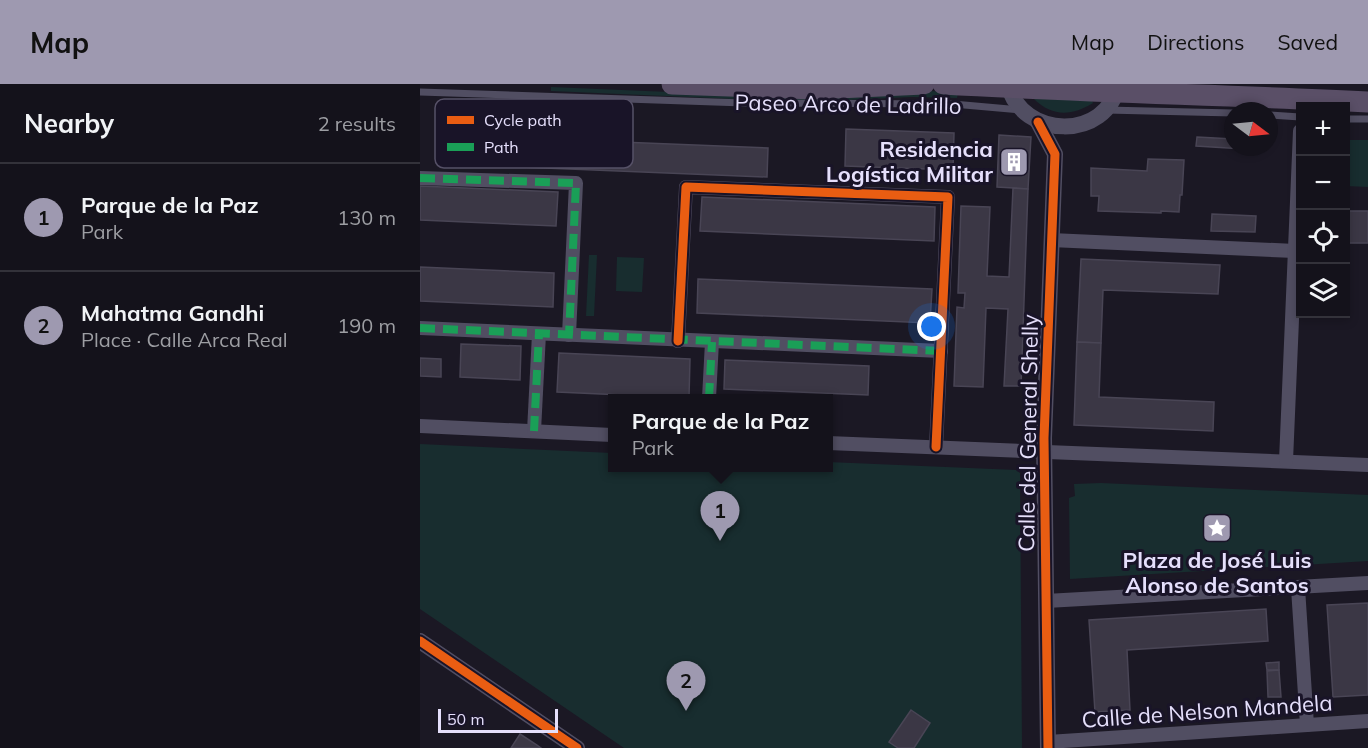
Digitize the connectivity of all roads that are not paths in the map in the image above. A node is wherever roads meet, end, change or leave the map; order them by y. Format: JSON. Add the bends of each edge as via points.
{"nodes":[{"id":1,"x":672,"y":84,"type":"edge"},
{"id":2,"x":924,"y":84,"type":"edge"},
{"id":3,"x":943,"y":84,"type":"edge"},
{"id":4,"x":1009,"y":86,"type":"edge"},
{"id":5,"x":1117,"y":87,"type":"edge"},
{"id":6,"x":420,"y":92,"type":"edge"},
{"id":7,"x":609,"y":99,"type":"edge"},
{"id":8,"x":633,"y":100,"type":"edge"},
{"id":9,"x":1368,"y":102,"type":"edge"},
{"id":10,"x":1023,"y":111,"type":"junction"},
{"id":11,"x":1104,"y":111,"type":"junction"},
{"id":12,"x":1224,"y":113,"type":"edge"},
{"id":13,"x":1278,"y":116,"type":"edge"},
{"id":14,"x":1296,"y":117,"type":"edge"},
{"id":15,"x":1350,"y":119,"type":"edge"},
{"id":16,"x":1368,"y":119,"type":"edge"},
{"id":17,"x":1038,"y":122,"type":"junction"},
{"id":18,"x":1077,"y":125,"type":"junction"},
{"id":19,"x":1055,"y":154,"type":"junction"},
{"id":20,"x":1299,"y":156,"type":"edge"},
{"id":21,"x":420,"y":178,"type":"edge"},
{"id":22,"x":1051,"y":240,"type":"junction"},
{"id":23,"x":1295,"y":251,"type":"junction"},
{"id":24,"x":420,"y":328,"type":"edge"},
{"id":25,"x":539,"y":334,"type":"junction"},
{"id":26,"x":569,"y":336,"type":"junction"},
{"id":27,"x":678,"y":340,"type":"junction"},
{"id":28,"x":712,"y":342,"type":"junction"},
{"id":29,"x":941,"y":351,"type":"junction"},
{"id":30,"x":709,"y":394,"type":"edge"},
{"id":31,"x":420,"y":426,"type":"edge"},
{"id":32,"x":534,"y":431,"type":"junction"},
{"id":33,"x":608,"y":435,"type":"edge"},
{"id":34,"x":833,"y":444,"type":"edge"},
{"id":35,"x":936,"y":447,"type":"junction"},
{"id":36,"x":1044,"y":452,"type":"junction"},
{"id":37,"x":1286,"y":461,"type":"junction"},
{"id":38,"x":1368,"y":465,"type":"edge"},
{"id":39,"x":1368,"y":583,"type":"edge"},
{"id":40,"x":1298,"y":588,"type":"junction"},
{"id":41,"x":1046,"y":601,"type":"junction"},
{"id":42,"x":420,"y":641,"type":"edge"},
{"id":43,"x":1368,"y":721,"type":"edge"},
{"id":44,"x":1307,"y":725,"type":"junction"},
{"id":45,"x":1048,"y":745,"type":"edge"},
{"id":46,"x":577,"y":748,"type":"edge"}],
"edges":[{"from":1,"to":2,"type":"main road","name":"Paseo Arco de Ladrillo","via":[[816,89]]},
{"from":3,"to":4,"type":"main road","name":"Paseo Arco de Ladrillo"},
{"from":4,"to":5,"type":"main road","name":"Paseo Arco de Ladrillo"},
{"from":4,"to":10,"type":"street"},
{"from":5,"to":9,"type":"main road","name":"Paseo Arco de Ladrillo"},
{"from":5,"to":11,"type":"street"},
{"from":6,"to":7,"type":"lane","name":"Paseo Arco de Ladrillo"},
{"from":8,"to":10,"type":"lane","name":"Paseo Arco de Ladrillo","via":[[953,104]]},
{"from":10,"to":17,"type":"street"},
{"from":11,"to":12,"type":"lane"},
{"from":11,"to":18,"type":"street"},
{"from":13,"to":14,"type":"lane"},
{"from":15,"to":16,"type":"lane"},
{"from":17,"to":18,"type":"street","via":[[1055,127]]},
{"from":17,"to":19,"type":"street"},
{"from":18,"to":19,"type":"street"},
{"from":19,"to":22,"type":"street","name":"Calle del General Shelly"},
{"from":20,"to":23,"type":"street"},
{"from":21,"to":26,"type":"street","via":[[576,183]]},
{"from":22,"to":23,"type":"street"},
{"from":22,"to":36,"type":"street","name":"Calle del General Shelly"},
{"from":23,"to":37,"type":"street"},
{"from":24,"to":25,"type":"street"},
{"from":25,"to":26,"type":"street"},
{"from":25,"to":32,"type":"street"},
{"from":26,"to":27,"type":"street"},
{"from":27,"to":28,"type":"street"},
{"from":27,"to":29,"type":"street","via":[[686,187],[948,197]]},
{"from":28,"to":29,"type":"street"},
{"from":28,"to":30,"type":"street"},
{"from":29,"to":35,"type":"street"},
{"from":31,"to":32,"type":"street"},
{"from":32,"to":33,"type":"street"},
{"from":34,"to":35,"type":"street"},
{"from":35,"to":36,"type":"street"},
{"from":36,"to":37,"type":"street"},
{"from":36,"to":41,"type":"street","name":"Calle del General Shelly"},
{"from":37,"to":38,"type":"street"},
{"from":39,"to":40,"type":"street"},
{"from":40,"to":41,"type":"street"},
{"from":40,"to":44,"type":"street"},
{"from":41,"to":45,"type":"street","name":"Calle del General Shelly"},
{"from":42,"to":46,"type":"street"},
{"from":43,"to":44,"type":"street","name":"Calle de Nelson Mandela"},
{"from":44,"to":45,"type":"street","name":"Calle de Nelson Mandela"}]}
